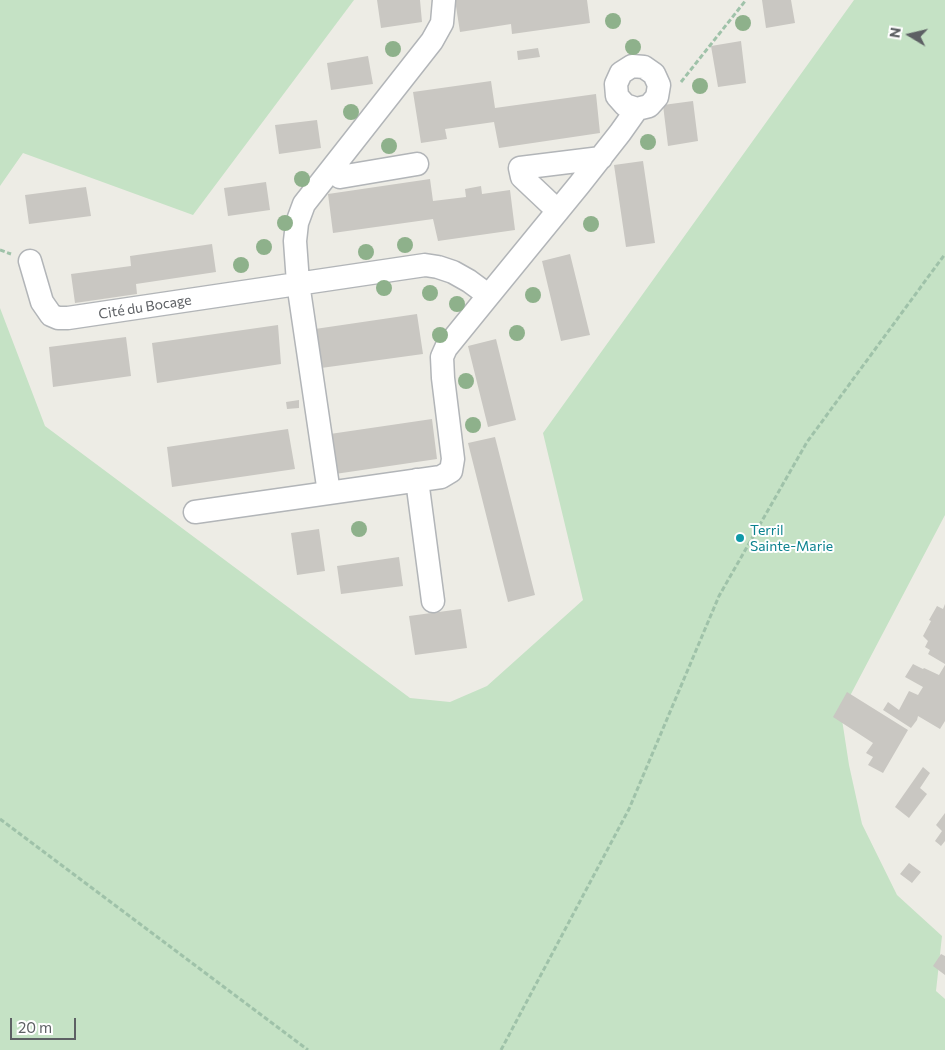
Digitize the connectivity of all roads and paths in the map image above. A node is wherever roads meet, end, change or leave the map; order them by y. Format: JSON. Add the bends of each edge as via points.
{"nodes":[{"id":1,"x":444,"y":0,"type":"edge"},
{"id":2,"x":746,"y":0,"type":"edge"},
{"id":3,"x":657,"y":97,"type":"junction"},
{"id":4,"x":637,"y":109,"type":"junction"},
{"id":5,"x":601,"y":158,"type":"junction"},
{"id":6,"x":417,"y":164,"type":"dead end"},
{"id":7,"x":332,"y":169,"type":"junction"},
{"id":8,"x":558,"y":211,"type":"junction"},
{"id":9,"x":945,"y":254,"type":"edge"},
{"id":10,"x":30,"y":261,"type":"dead end"},
{"id":11,"x":298,"y":283,"type":"junction"},
{"id":12,"x":488,"y":295,"type":"junction"},
{"id":13,"x":417,"y":480,"type":"junction"},
{"id":14,"x":329,"y":493,"type":"junction"},
{"id":15,"x":195,"y":512,"type":"dead end"},
{"id":16,"x":433,"y":601,"type":"dead end"},
{"id":17,"x":0,"y":819,"type":"edge"},
{"id":18,"x":308,"y":1050,"type":"edge"},
{"id":19,"x":501,"y":1050,"type":"edge"}],
"edges":[{"from":1,"to":7,"type":"street","via":[[442,22],[432,41]]},
{"from":2,"to":3,"type":"path","via":[[670,96]]},
{"from":3,"to":4,"type":"street","via":[[648,106]]},
{"from":3,"to":4,"type":"street","via":[[659,85],[654,74],[644,67],[632,66],[621,73],[616,84],[617,96],[625,105]]},
{"from":4,"to":5,"type":"street"},
{"from":5,"to":8,"type":"street"},
{"from":5,"to":8,"type":"street","via":[[520,168],[522,177]]},
{"from":6,"to":7,"type":"street","via":[[340,177]]},
{"from":7,"to":11,"type":"street","via":[[304,204],[297,223]]},
{"from":8,"to":12,"type":"street"},
{"from":9,"to":19,"type":"path","via":[[807,442],[719,596],[629,809]]},
{"from":10,"to":11,"type":"street","name":"Cité du Bocage","via":[[42,302],[51,315],[58,318]]},
{"from":11,"to":12,"type":"street","name":"Cité du Bocage","via":[[425,265],[453,272]]},
{"from":11,"to":14,"type":"street"},
{"from":12,"to":13,"type":"street","via":[[442,357],[453,459],[451,471],[441,477]]},
{"from":13,"to":14,"type":"street"},
{"from":13,"to":16,"type":"street"},
{"from":14,"to":15,"type":"street"},
{"from":17,"to":18,"type":"path"}]}
